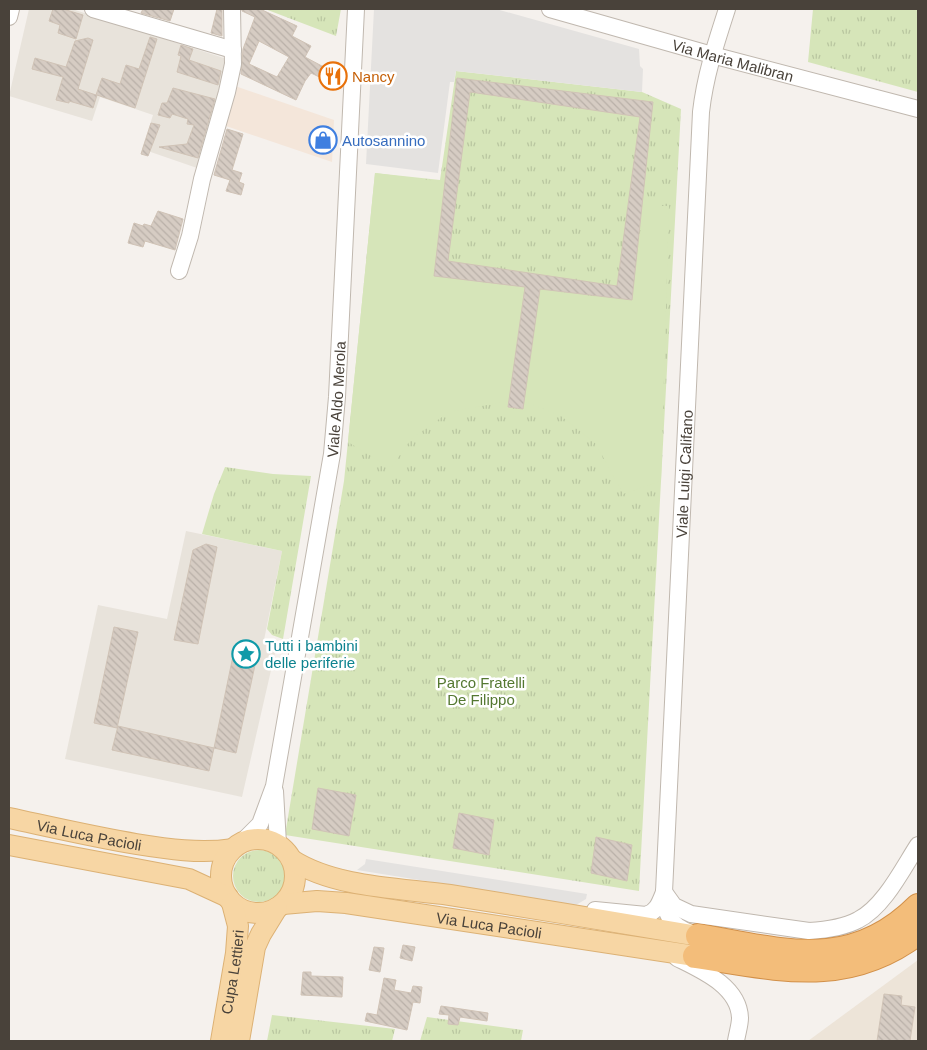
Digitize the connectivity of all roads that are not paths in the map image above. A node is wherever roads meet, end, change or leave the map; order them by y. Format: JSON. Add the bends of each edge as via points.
{"nodes":[{"id":1,"x":11,"y":9,"type":"edge"},
{"id":2,"x":92,"y":9,"type":"edge"},
{"id":3,"x":232,"y":9,"type":"edge"},
{"id":4,"x":356,"y":9,"type":"edge"},
{"id":5,"x":550,"y":9,"type":"edge"},
{"id":6,"x":727,"y":9,"type":"edge"},
{"id":7,"x":9,"y":17,"type":"edge"},
{"id":8,"x":233,"y":50,"type":"junction"},
{"id":9,"x":712,"y":55,"type":"junction"},
{"id":10,"x":918,"y":109,"type":"edge"},
{"id":11,"x":179,"y":271,"type":"dead end"},
{"id":12,"x":274,"y":786,"type":"junction"},
{"id":13,"x":9,"y":818,"type":"edge"},
{"id":14,"x":278,"y":844,"type":"junction"},
{"id":15,"x":918,"y":844,"type":"edge"},
{"id":16,"x":9,"y":845,"type":"edge"},
{"id":17,"x":238,"y":845,"type":"junction"},
{"id":18,"x":292,"y":860,"type":"junction"},
{"id":19,"x":664,"y":892,"type":"junction"},
{"id":20,"x":230,"y":900,"type":"junction"},
{"id":21,"x":280,"y":906,"type":"junction"},
{"id":22,"x":918,"y":906,"type":"edge"},
{"id":23,"x":572,"y":914,"type":"junction"},
{"id":24,"x":918,"y":933,"type":"edge"},
{"id":25,"x":696,"y":946,"type":"junction"},
{"id":26,"x":659,"y":950,"type":"junction"},
{"id":27,"x":221,"y":1041,"type":"edge"},
{"id":28,"x":239,"y":1041,"type":"edge"},
{"id":29,"x":736,"y":1041,"type":"edge"}],
"edges":[{"from":1,"to":7,"type":"street"},
{"from":2,"to":8,"type":"street"},
{"from":3,"to":8,"type":"street"},
{"from":4,"to":12,"type":"street","name":"Viale Aldo Merola","via":[[332,454]]},
{"from":5,"to":9,"type":"street","name":"Via Maria Malibran"},
{"from":6,"to":9,"type":"street","name":"Viale Luigi Califano"},
{"from":8,"to":11,"type":"street","via":[[227,92]]},
{"from":9,"to":10,"type":"street","name":"Via Maria Malibran"},
{"from":9,"to":19,"type":"street","name":"Viale Luigi Califano","via":[[701,112]]},
{"from":12,"to":14,"type":"street","name":"Viale Aldo Merola"},
{"from":12,"to":17,"type":"street","name":"Viale Aldo Merola","via":[[260,824]]},
{"from":13,"to":17,"type":"main road","name":"Via Luca Pacioli","via":[[160,848],[217,852]]},
{"from":14,"to":17,"type":"main road","via":[[262,838]]},
{"from":14,"to":18,"type":"main road"},
{"from":15,"to":19,"type":"street","via":[[886,895],[860,920],[842,927],[810,931],[691,914],[674,906]]},
{"from":16,"to":20,"type":"main road","name":"Via Luca Pacioli","via":[[189,879]]},
{"from":17,"to":20,"type":"main road","via":[[223,861],[221,869],[222,884]]},
{"from":18,"to":21,"type":"main road","via":[[294,888]]},
{"from":18,"to":23,"type":"main road","name":"Via Luca Pacioli","via":[[348,881]]},
{"from":19,"to":23,"type":"street","via":[[656,909],[646,915],[597,910]]},
{"from":19,"to":25,"type":"street","name":"Viale Luigi Califano","via":[[665,907],[673,923]]},
{"from":20,"to":21,"type":"main road","via":[[249,912],[258,913]]},
{"from":20,"to":27,"type":"main road","name":"Cupa Lettieri","via":[[238,926]]},
{"from":21,"to":26,"type":"main road","name":"Via Luca Pacioli","via":[[307,902],[346,903]]},
{"from":21,"to":28,"type":"main road","name":"Cupa Lettieri","via":[[255,947]]},
{"from":22,"to":25,"type":"highway","via":[[887,932],[854,947],[838,950],[804,953]]},
{"from":23,"to":25,"type":"main road","name":"Via Luca Pacioli"},
{"from":24,"to":25,"type":"highway","via":[[888,953],[854,966],[835,969],[793,970]]},
{"from":25,"to":26,"type":"main road","name":"Via Luca Pacioli"},
{"from":26,"to":29,"type":"street","via":[[725,986],[736,1001],[740,1017]]}]}
